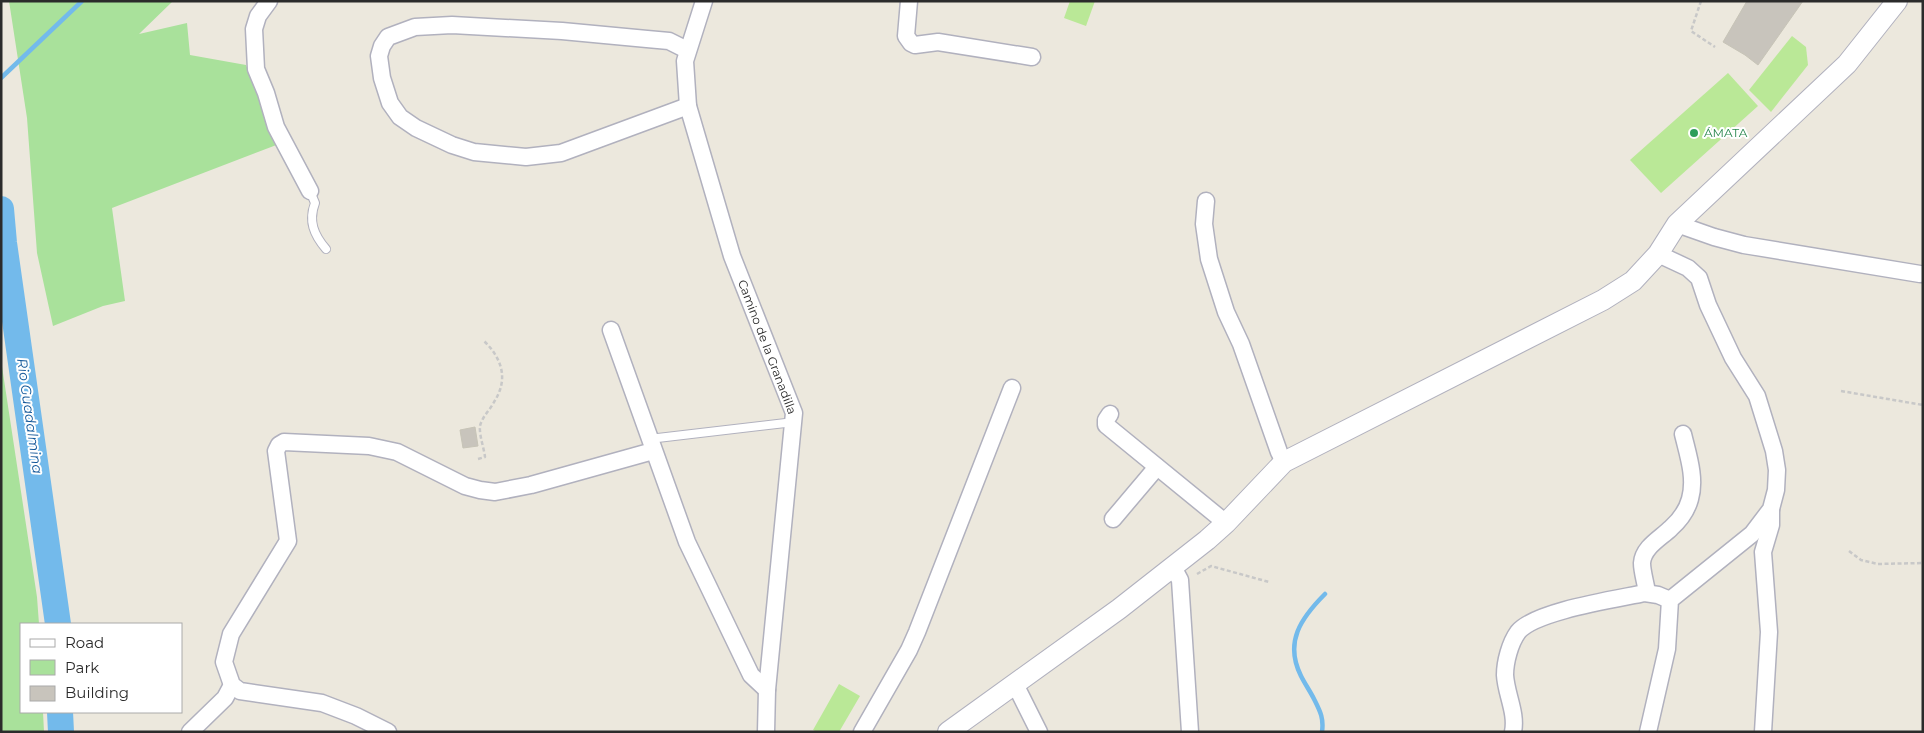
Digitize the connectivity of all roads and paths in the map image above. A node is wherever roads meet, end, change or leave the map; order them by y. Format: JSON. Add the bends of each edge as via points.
{"nodes":[{"id":1,"x":269,"y":1,"type":"edge"},
{"id":2,"x":704,"y":1,"type":"edge"},
{"id":3,"x":909,"y":1,"type":"edge"},
{"id":4,"x":1701,"y":1,"type":"edge"},
{"id":5,"x":1897,"y":1,"type":"edge"},
{"id":6,"x":1714,"y":47,"type":"dead end"},
{"id":7,"x":687,"y":50,"type":"junction"},
{"id":8,"x":1032,"y":57,"type":"dead end"},
{"id":9,"x":688,"y":106,"type":"junction"},
{"id":10,"x":310,"y":191,"type":"joint"},
{"id":11,"x":1206,"y":201,"type":"dead end"},
{"id":12,"x":1678,"y":224,"type":"junction"},
{"id":13,"x":326,"y":249,"type":"dead end"},
{"id":14,"x":1658,"y":254,"type":"junction"},
{"id":15,"x":1920,"y":274,"type":"dead end"},
{"id":16,"x":611,"y":330,"type":"dead end"},
{"id":17,"x":483,"y":340,"type":"dead end"},
{"id":18,"x":1012,"y":388,"type":"dead end"},
{"id":19,"x":1841,"y":390,"type":"dead end"},
{"id":20,"x":1923,"y":405,"type":"edge"},
{"id":21,"x":1110,"y":414,"type":"dead end"},
{"id":22,"x":794,"y":422,"type":"junction"},
{"id":23,"x":1683,"y":434,"type":"dead end"},
{"id":24,"x":651,"y":445,"type":"junction"},
{"id":25,"x":478,"y":459,"type":"dead end"},
{"id":26,"x":1284,"y":462,"type":"junction"},
{"id":27,"x":1157,"y":467,"type":"junction"},
{"id":28,"x":1771,"y":508,"type":"junction"},
{"id":29,"x":1113,"y":519,"type":"dead end"},
{"id":30,"x":1226,"y":523,"type":"junction"},
{"id":31,"x":1849,"y":551,"type":"dead end"},
{"id":32,"x":1923,"y":562,"type":"edge"},
{"id":33,"x":1172,"y":568,"type":"junction"},
{"id":34,"x":1197,"y":574,"type":"dead end"},
{"id":35,"x":1269,"y":582,"type":"dead end"},
{"id":36,"x":1647,"y":593,"type":"junction"},
{"id":37,"x":1670,"y":600,"type":"junction"},
{"id":38,"x":1015,"y":684,"type":"junction"},
{"id":39,"x":232,"y":685,"type":"junction"},
{"id":40,"x":768,"y":690,"type":"junction"},
{"id":41,"x":190,"y":732,"type":"edge"},
{"id":42,"x":388,"y":732,"type":"edge"},
{"id":43,"x":766,"y":732,"type":"edge"},
{"id":44,"x":862,"y":732,"type":"edge"},
{"id":45,"x":948,"y":732,"type":"edge"},
{"id":46,"x":1039,"y":732,"type":"edge"},
{"id":47,"x":1190,"y":732,"type":"edge"},
{"id":48,"x":1513,"y":732,"type":"edge"},
{"id":49,"x":1648,"y":732,"type":"edge"},
{"id":50,"x":1763,"y":732,"type":"edge"}],
"edges":[{"from":1,"to":10,"type":"street","via":[[258,16],[254,29],[256,69],[276,127]]},
{"from":2,"to":7,"type":"street","name":"Camino de la Granadilla"},
{"from":3,"to":8,"type":"street","via":[[906,36],[915,45],[938,42]]},
{"from":4,"to":6,"type":"path","via":[[1691,31]]},
{"from":5,"to":12,"type":"street","via":[[1847,64]]},
{"from":7,"to":9,"type":"street","name":"Camino de la Granadilla"},
{"from":7,"to":9,"type":"street","via":[[669,42],[646,39],[452,25],[415,27],[388,37],[379,56],[390,103],[400,117],[445,142],[474,152],[526,156],[561,153]]},
{"from":9,"to":22,"type":"street","name":"Camino de la Granadilla","via":[[732,256],[794,413]]},
{"from":10,"to":13,"type":"lane","via":[[315,203],[312,225]]},
{"from":11,"to":26,"type":"street","via":[[1204,224],[1209,259]]},
{"from":12,"to":14,"type":"street"},
{"from":12,"to":15,"type":"street","via":[[1744,245]]},
{"from":14,"to":26,"type":"street","via":[[1633,281],[1603,300]]},
{"from":14,"to":28,"type":"street","via":[[1688,268],[1699,278],[1733,358],[1757,396],[1777,470]]},
{"from":16,"to":24,"type":"street"},
{"from":17,"to":25,"type":"path","via":[[498,356],[501,386],[480,427],[485,457]]},
{"from":18,"to":44,"type":"street","via":[[917,632]]},
{"from":19,"to":20,"type":"path"},
{"from":21,"to":27,"type":"street","via":[[1106,425]]},
{"from":22,"to":24,"type":"lane"},
{"from":22,"to":40,"type":"street","name":"Camino de la Granadilla"},
{"from":23,"to":36,"type":"street","via":[[1691,470],[1690,499],[1673,527],[1644,556],[1642,564]]},
{"from":24,"to":39,"type":"street","via":[[531,485],[495,492],[465,486],[397,452],[369,446],[284,442],[276,451],[288,542],[231,634],[224,662]]},
{"from":24,"to":40,"type":"street","via":[[687,542],[724,620],[751,675]]},
{"from":26,"to":30,"type":"street"},
{"from":27,"to":29,"type":"street"},
{"from":27,"to":30,"type":"street"},
{"from":28,"to":37,"type":"street","via":[[1752,534]]},
{"from":28,"to":50,"type":"street","via":[[1771,525],[1763,552],[1769,632]]},
{"from":30,"to":33,"type":"street"},
{"from":31,"to":32,"type":"path","via":[[1861,560],[1878,564]]},
{"from":33,"to":38,"type":"street"},
{"from":33,"to":47,"type":"street","via":[[1180,580]]},
{"from":34,"to":35,"type":"path","via":[[1211,566]]},
{"from":36,"to":37,"type":"street"},
{"from":36,"to":48,"type":"street","via":[[1561,612],[1524,626],[1507,658],[1505,676]]},
{"from":37,"to":49,"type":"street","via":[[1667,649]]},
{"from":38,"to":45,"type":"street"},
{"from":38,"to":46,"type":"street"},
{"from":39,"to":41,"type":"street","via":[[225,698]]},
{"from":39,"to":42,"type":"street","via":[[240,691],[322,703]]},
{"from":40,"to":43,"type":"street","name":"Camino de la Granadilla"}]}
